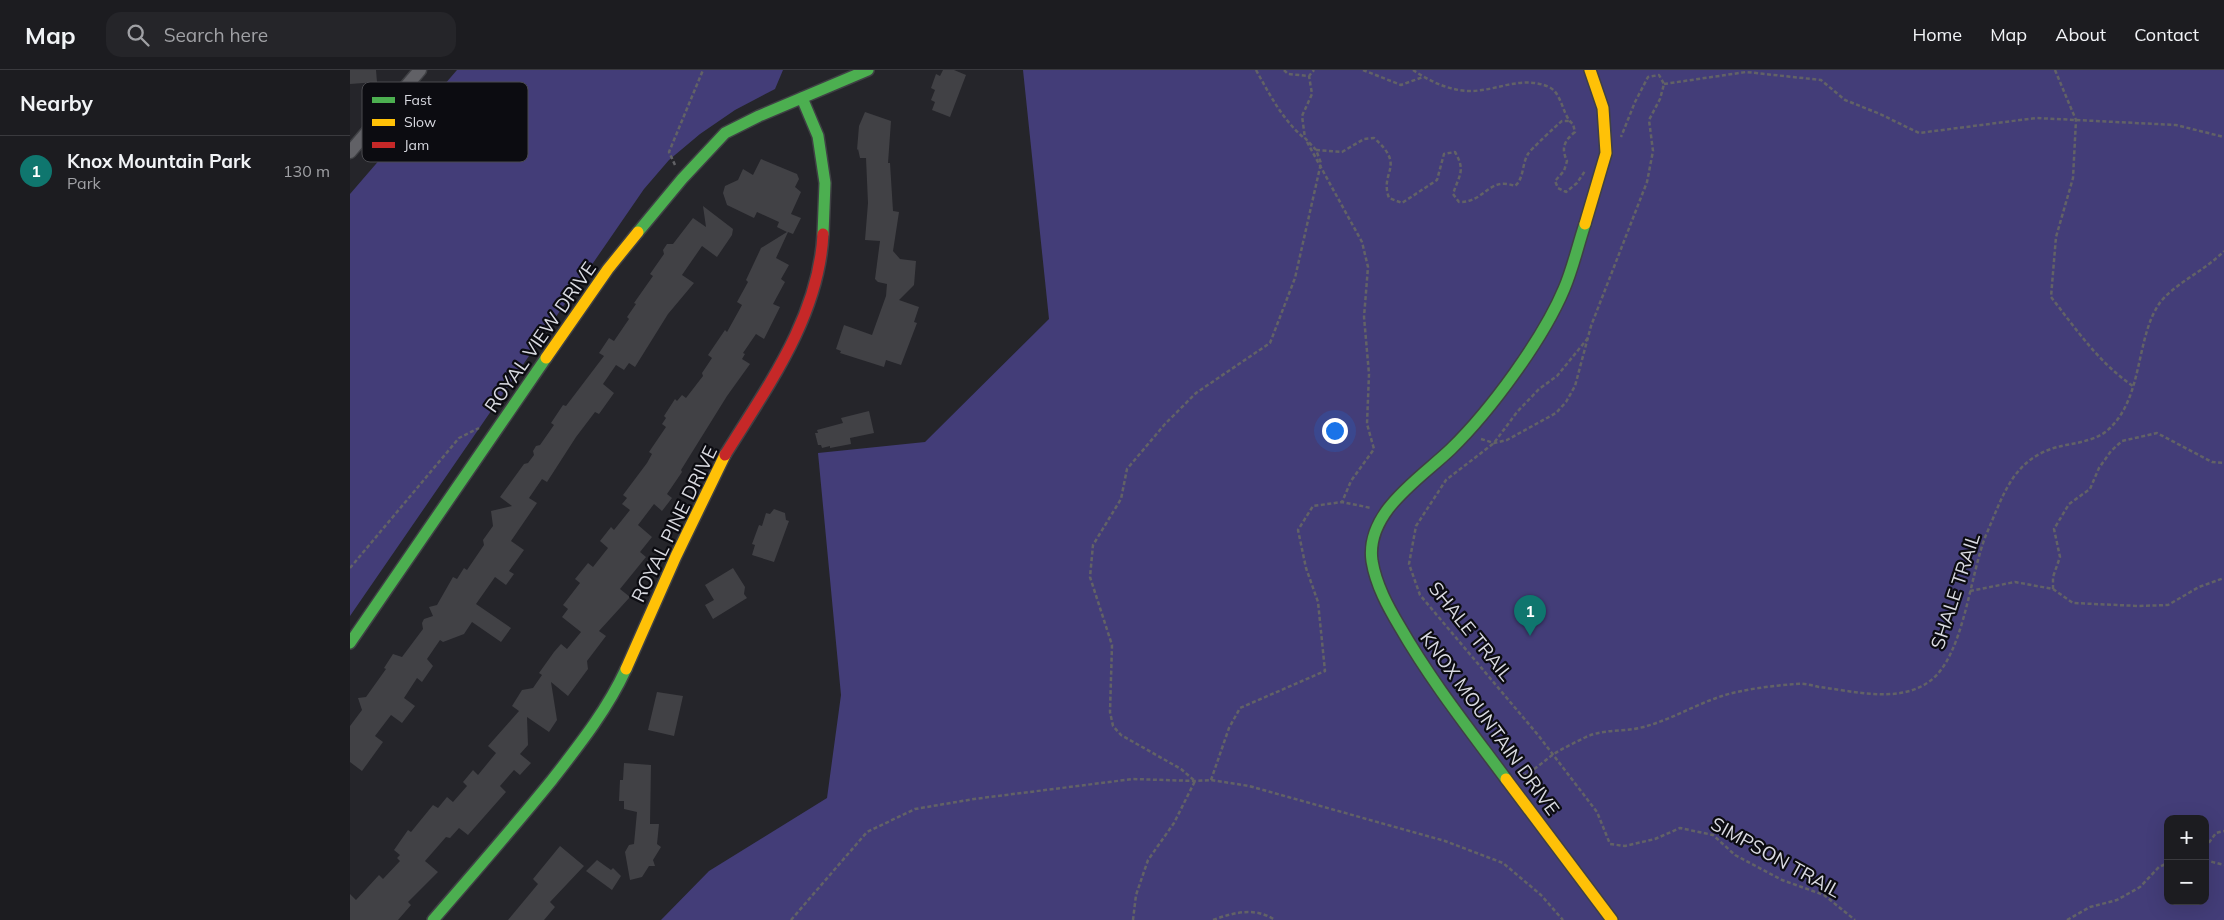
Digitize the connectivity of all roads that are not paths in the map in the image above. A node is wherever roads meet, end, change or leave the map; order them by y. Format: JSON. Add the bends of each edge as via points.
{"nodes":[{"id":1,"x":420,"y":70,"type":"edge"},
{"id":2,"x":868,"y":70,"type":"edge"},
{"id":3,"x":1590,"y":70,"type":"edge"},
{"id":4,"x":410,"y":82,"type":"edge"},
{"id":5,"x":802,"y":98,"type":"junction"},
{"id":6,"x":362,"y":138,"type":"edge"},
{"id":7,"x":350,"y":152,"type":"edge"},
{"id":8,"x":350,"y":643,"type":"edge"},
{"id":9,"x":433,"y":920,"type":"edge"},
{"id":10,"x":1612,"y":920,"type":"edge"}],
"edges":[{"from":1,"to":4,"type":"street"},
{"from":2,"to":5,"type":"street","name":"ROYAL VIEW DRIVE"},
{"from":3,"to":10,"type":"street","name":"KNOX MOUNTAIN DRIVE","via":[[1603,108],[1606,153],[1564,289],[1541,332],[1504,388],[1458,440],[1385,512],[1373,538],[1372,560],[1391,611],[1423,667]]},
{"from":5,"to":8,"type":"street","name":"ROYAL VIEW DRIVE","via":[[724,133],[682,179],[608,269]]},
{"from":5,"to":9,"type":"street","name":"ROYAL PINE DRIVE","via":[[818,136],[825,183],[822,251],[811,299],[785,358],[719,466],[617,688],[594,726],[521,818]]},
{"from":6,"to":7,"type":"street"}]}
